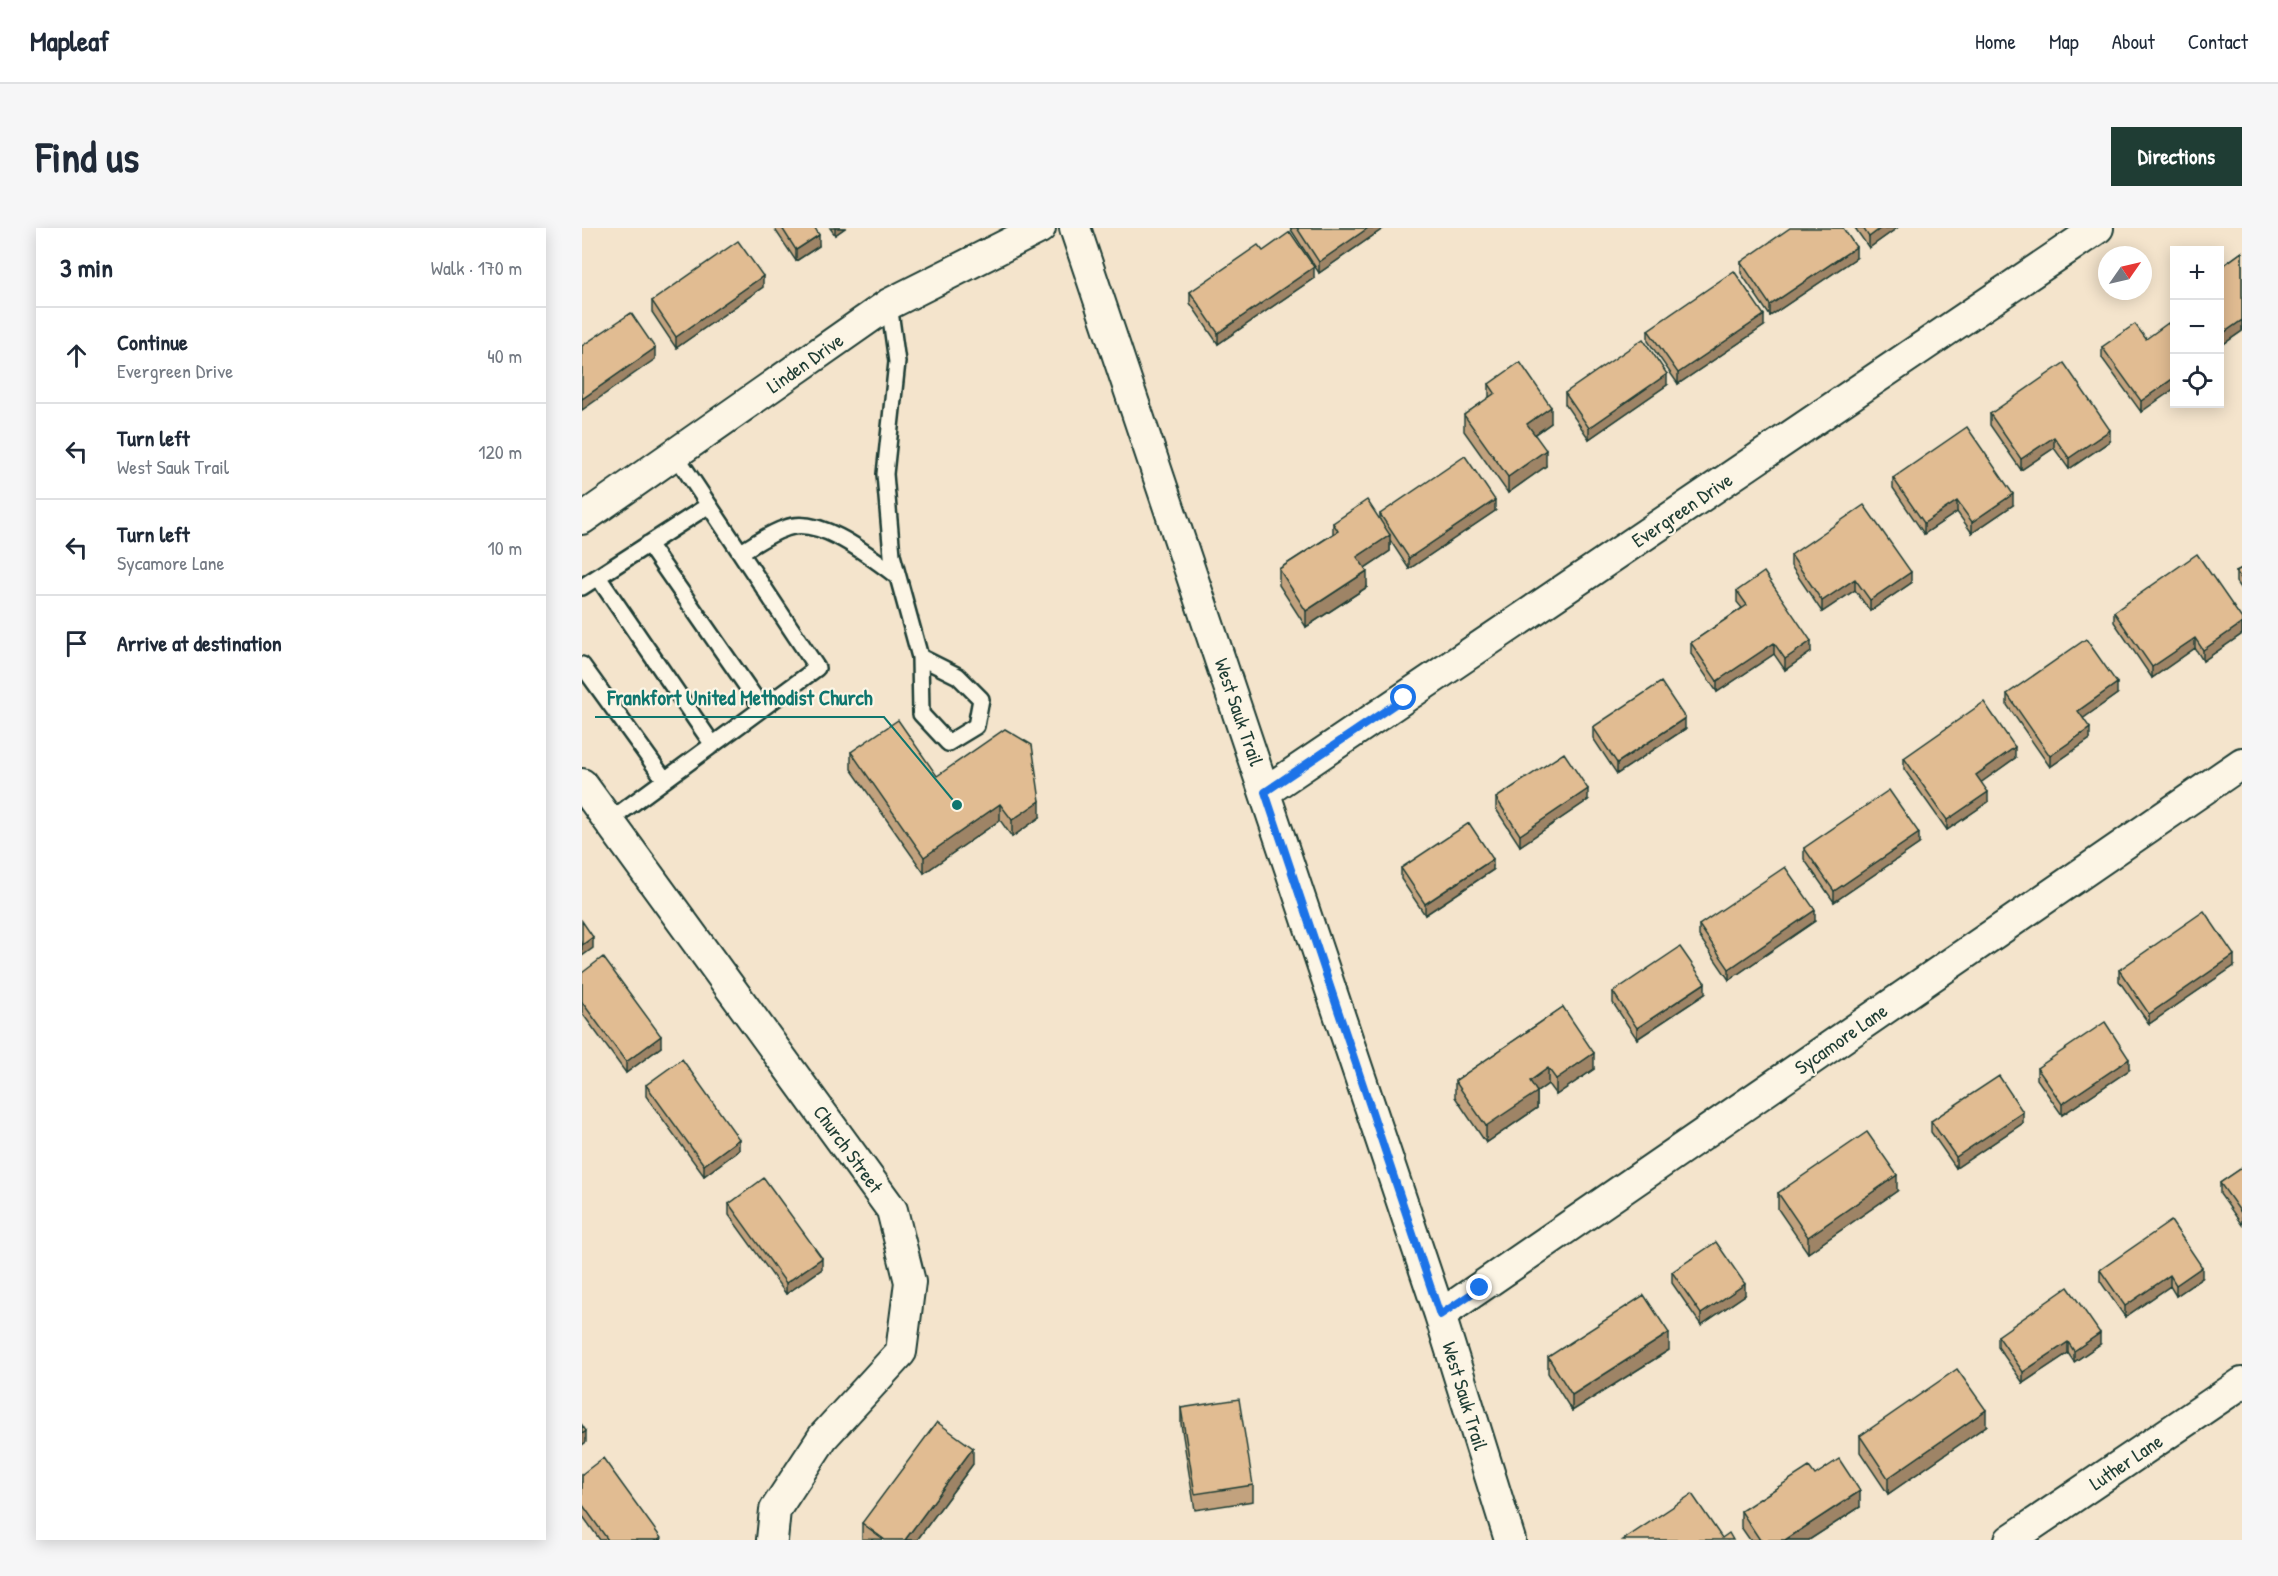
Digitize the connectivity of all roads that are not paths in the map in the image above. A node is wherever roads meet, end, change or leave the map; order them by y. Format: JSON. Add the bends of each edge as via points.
{"nodes":[{"id":1,"x":1040,"y":228,"type":"edge"},
{"id":2,"x":1075,"y":228,"type":"edge"},
{"id":3,"x":2098,"y":228,"type":"edge"},
{"id":4,"x":889,"y":304,"type":"junction"},
{"id":5,"x":675,"y":454,"type":"junction"},
{"id":6,"x":709,"y":505,"type":"junction"},
{"id":7,"x":582,"y":519,"type":"edge"},
{"id":8,"x":648,"y":544,"type":"junction"},
{"id":9,"x":741,"y":552,"type":"junction"},
{"id":10,"x":897,"y":576,"type":"junction"},
{"id":11,"x":598,"y":577,"type":"junction"},
{"id":12,"x":582,"y":587,"type":"edge"},
{"id":13,"x":920,"y":657,"type":"junction"},
{"id":14,"x":582,"y":664,"type":"edge"},
{"id":15,"x":762,"y":708,"type":"junction"},
{"id":16,"x":713,"y":745,"type":"junction"},
{"id":17,"x":2242,"y":763,"type":"edge"},
{"id":18,"x":665,"y":780,"type":"junction"},
{"id":19,"x":582,"y":784,"type":"edge"},
{"id":20,"x":1265,"y":792,"type":"junction"},
{"id":21,"x":609,"y":821,"type":"junction"},
{"id":22,"x":1440,"y":1315,"type":"junction"},
{"id":23,"x":2242,"y":1383,"type":"edge"},
{"id":24,"x":2019,"y":1537,"type":"edge"},
{"id":25,"x":772,"y":1540,"type":"edge"},
{"id":26,"x":1510,"y":1540,"type":"edge"}],
"edges":[{"from":1,"to":4,"type":"street","name":"Linden Drive"},
{"from":2,"to":20,"type":"street","name":"West Sauk Trail"},
{"from":3,"to":20,"type":"street","name":"Evergreen Drive"},
{"from":4,"to":5,"type":"street","name":"Linden Drive"},
{"from":4,"to":10,"type":"lane","via":[[897,362],[885,474]]},
{"from":5,"to":6,"type":"lane"},
{"from":5,"to":7,"type":"street","name":"Linden Drive"},
{"from":6,"to":8,"type":"lane"},
{"from":6,"to":9,"type":"lane"},
{"from":8,"to":11,"type":"lane"},
{"from":8,"to":15,"type":"lane"},
{"from":9,"to":10,"type":"lane","via":[[787,527],[818,528],[852,543]]},
{"from":9,"to":15,"type":"lane","via":[[817,668]]},
{"from":10,"to":13,"type":"lane"},
{"from":11,"to":12,"type":"lane"},
{"from":11,"to":16,"type":"lane"},
{"from":13,"to":13,"type":"lane","via":[[921,714],[948,742],[975,726],[981,699],[958,676]]},
{"from":14,"to":18,"type":"lane"},
{"from":15,"to":16,"type":"lane"},
{"from":16,"to":18,"type":"lane"},
{"from":17,"to":22,"type":"street","name":"Sycamore Lane"},
{"from":18,"to":21,"type":"lane"},
{"from":19,"to":21,"type":"street","name":"Church Street"},
{"from":20,"to":22,"type":"street","name":"West Sauk Trail"},
{"from":21,"to":25,"type":"street","name":"Church Street","via":[[892,1210],[910,1282],[901,1352],[823,1437],[776,1510]]},
{"from":22,"to":26,"type":"street","name":"West Sauk Trail"},
{"from":23,"to":24,"type":"street","name":"Luther Lane"}]}
